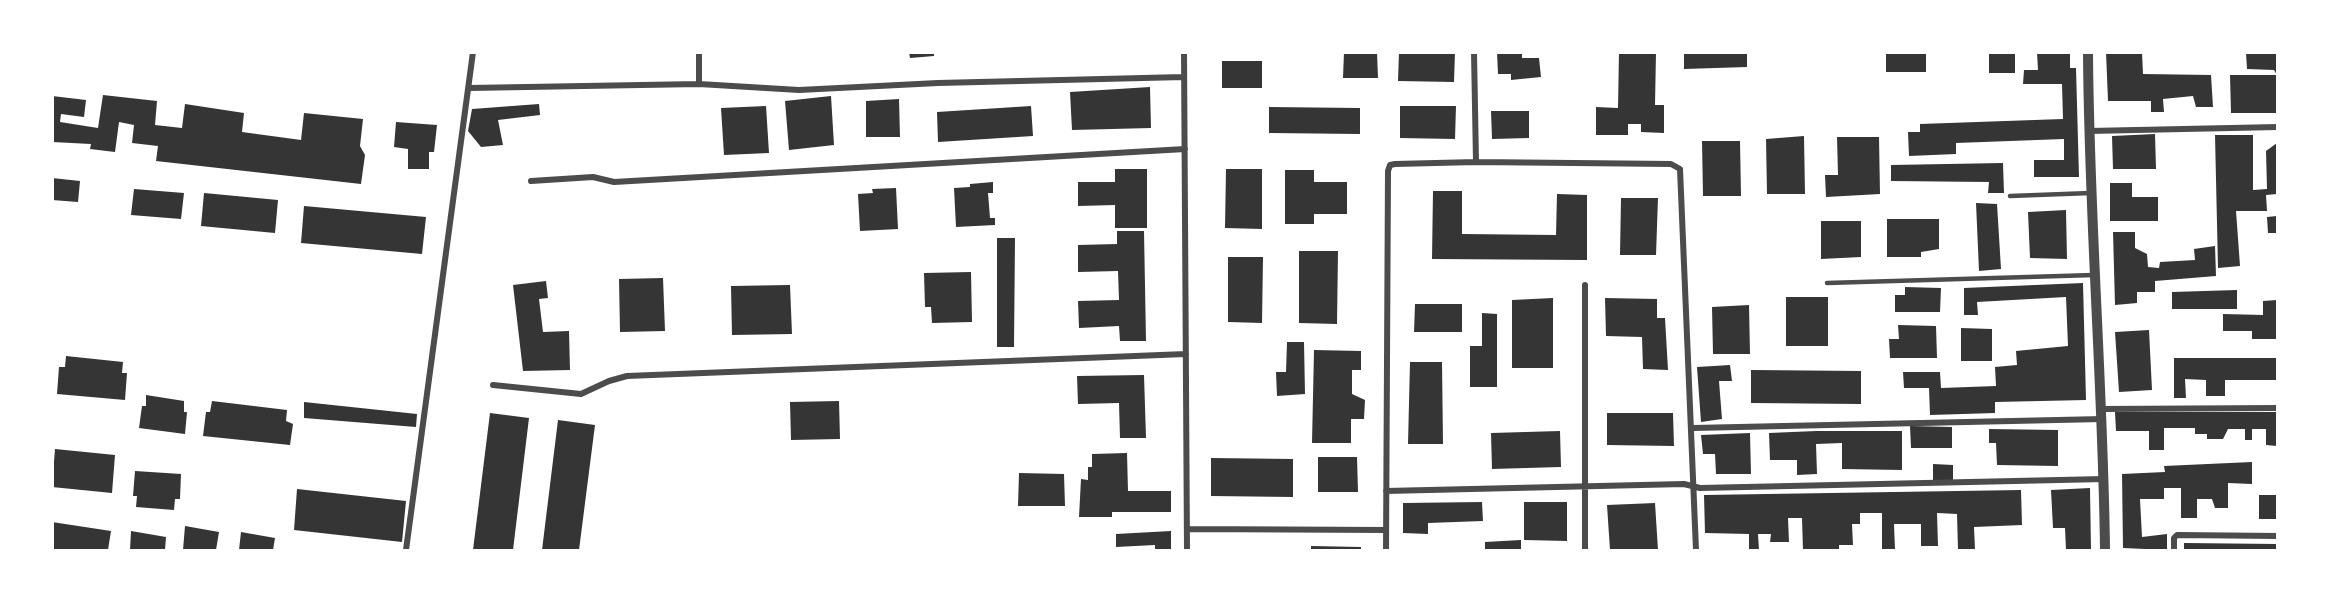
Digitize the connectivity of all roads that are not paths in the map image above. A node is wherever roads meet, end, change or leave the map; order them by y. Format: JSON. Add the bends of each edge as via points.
{"nodes":[{"id":1,"x":473,"y":52,"type":"edge"},
{"id":2,"x":699,"y":52,"type":"edge"},
{"id":3,"x":1184,"y":52,"type":"edge"},
{"id":4,"x":1474,"y":52,"type":"edge"},
{"id":5,"x":2088,"y":52,"type":"edge"},
{"id":6,"x":1184,"y":77,"type":"junction"},
{"id":7,"x":699,"y":84,"type":"junction"},
{"id":8,"x":469,"y":88,"type":"junction"},
{"id":9,"x":2277,"y":126,"type":"edge"},
{"id":10,"x":2088,"y":131,"type":"junction"},
{"id":11,"x":1185,"y":149,"type":"junction"},
{"id":12,"x":1476,"y":162,"type":"junction"},
{"id":13,"x":531,"y":181,"type":"dead end"},
{"id":14,"x":2091,"y":194,"type":"junction"},
{"id":15,"x":2010,"y":196,"type":"dead end"},
{"id":16,"x":2094,"y":275,"type":"junction"},
{"id":17,"x":1827,"y":283,"type":"dead end"},
{"id":18,"x":1585,"y":285,"type":"dead end"},
{"id":19,"x":1186,"y":354,"type":"junction"},
{"id":20,"x":493,"y":385,"type":"dead end"},
{"id":21,"x":2277,"y":408,"type":"edge"},
{"id":22,"x":2103,"y":414,"type":"junction"},
{"id":23,"x":1694,"y":428,"type":"dead end"},
{"id":24,"x":2104,"y":479,"type":"junction"},
{"id":25,"x":1585,"y":486,"type":"junction"},
{"id":26,"x":1692,"y":486,"type":"junction"},
{"id":27,"x":1386,"y":491,"type":"junction"},
{"id":28,"x":1187,"y":529,"type":"junction"},
{"id":29,"x":1386,"y":530,"type":"junction"},
{"id":30,"x":2277,"y":536,"type":"edge"},
{"id":31,"x":406,"y":550,"type":"edge"},
{"id":32,"x":1187,"y":550,"type":"edge"},
{"id":33,"x":1386,"y":550,"type":"edge"},
{"id":34,"x":1585,"y":550,"type":"edge"},
{"id":35,"x":1696,"y":550,"type":"edge"},
{"id":36,"x":2105,"y":550,"type":"edge"},
{"id":37,"x":2174,"y":550,"type":"edge"}],
"edges":[{"from":1,"to":8,"type":"street"},
{"from":2,"to":7,"type":"street"},
{"from":3,"to":6,"type":"street"},
{"from":4,"to":12,"type":"street"},
{"from":5,"to":10,"type":"street"},
{"from":6,"to":7,"type":"street","via":[[799,90]]},
{"from":6,"to":11,"type":"street"},
{"from":7,"to":8,"type":"street"},
{"from":8,"to":31,"type":"street"},
{"from":9,"to":10,"type":"street"},
{"from":10,"to":14,"type":"street"},
{"from":11,"to":13,"type":"street","via":[[614,182],[594,177]]},
{"from":11,"to":19,"type":"street"},
{"from":12,"to":26,"type":"street","via":[[1678,167]]},
{"from":12,"to":27,"type":"street","via":[[1395,164],[1389,168]]},
{"from":14,"to":15,"type":"lane"},
{"from":14,"to":16,"type":"street"},
{"from":16,"to":17,"type":"lane"},
{"from":16,"to":22,"type":"street"},
{"from":18,"to":25,"type":"street"},
{"from":19,"to":20,"type":"street","via":[[627,376],[580,394]]},
{"from":19,"to":28,"type":"street"},
{"from":21,"to":22,"type":"street"},
{"from":22,"to":23,"type":"street"},
{"from":22,"to":24,"type":"street"},
{"from":24,"to":26,"type":"street"},
{"from":24,"to":36,"type":"street"},
{"from":25,"to":26,"type":"street"},
{"from":25,"to":27,"type":"street"},
{"from":25,"to":34,"type":"street"},
{"from":26,"to":35,"type":"street"},
{"from":27,"to":29,"type":"street"},
{"from":28,"to":29,"type":"street"},
{"from":28,"to":32,"type":"street"},
{"from":29,"to":33,"type":"street"},
{"from":30,"to":37,"type":"street","via":[[2177,535]]}]}
